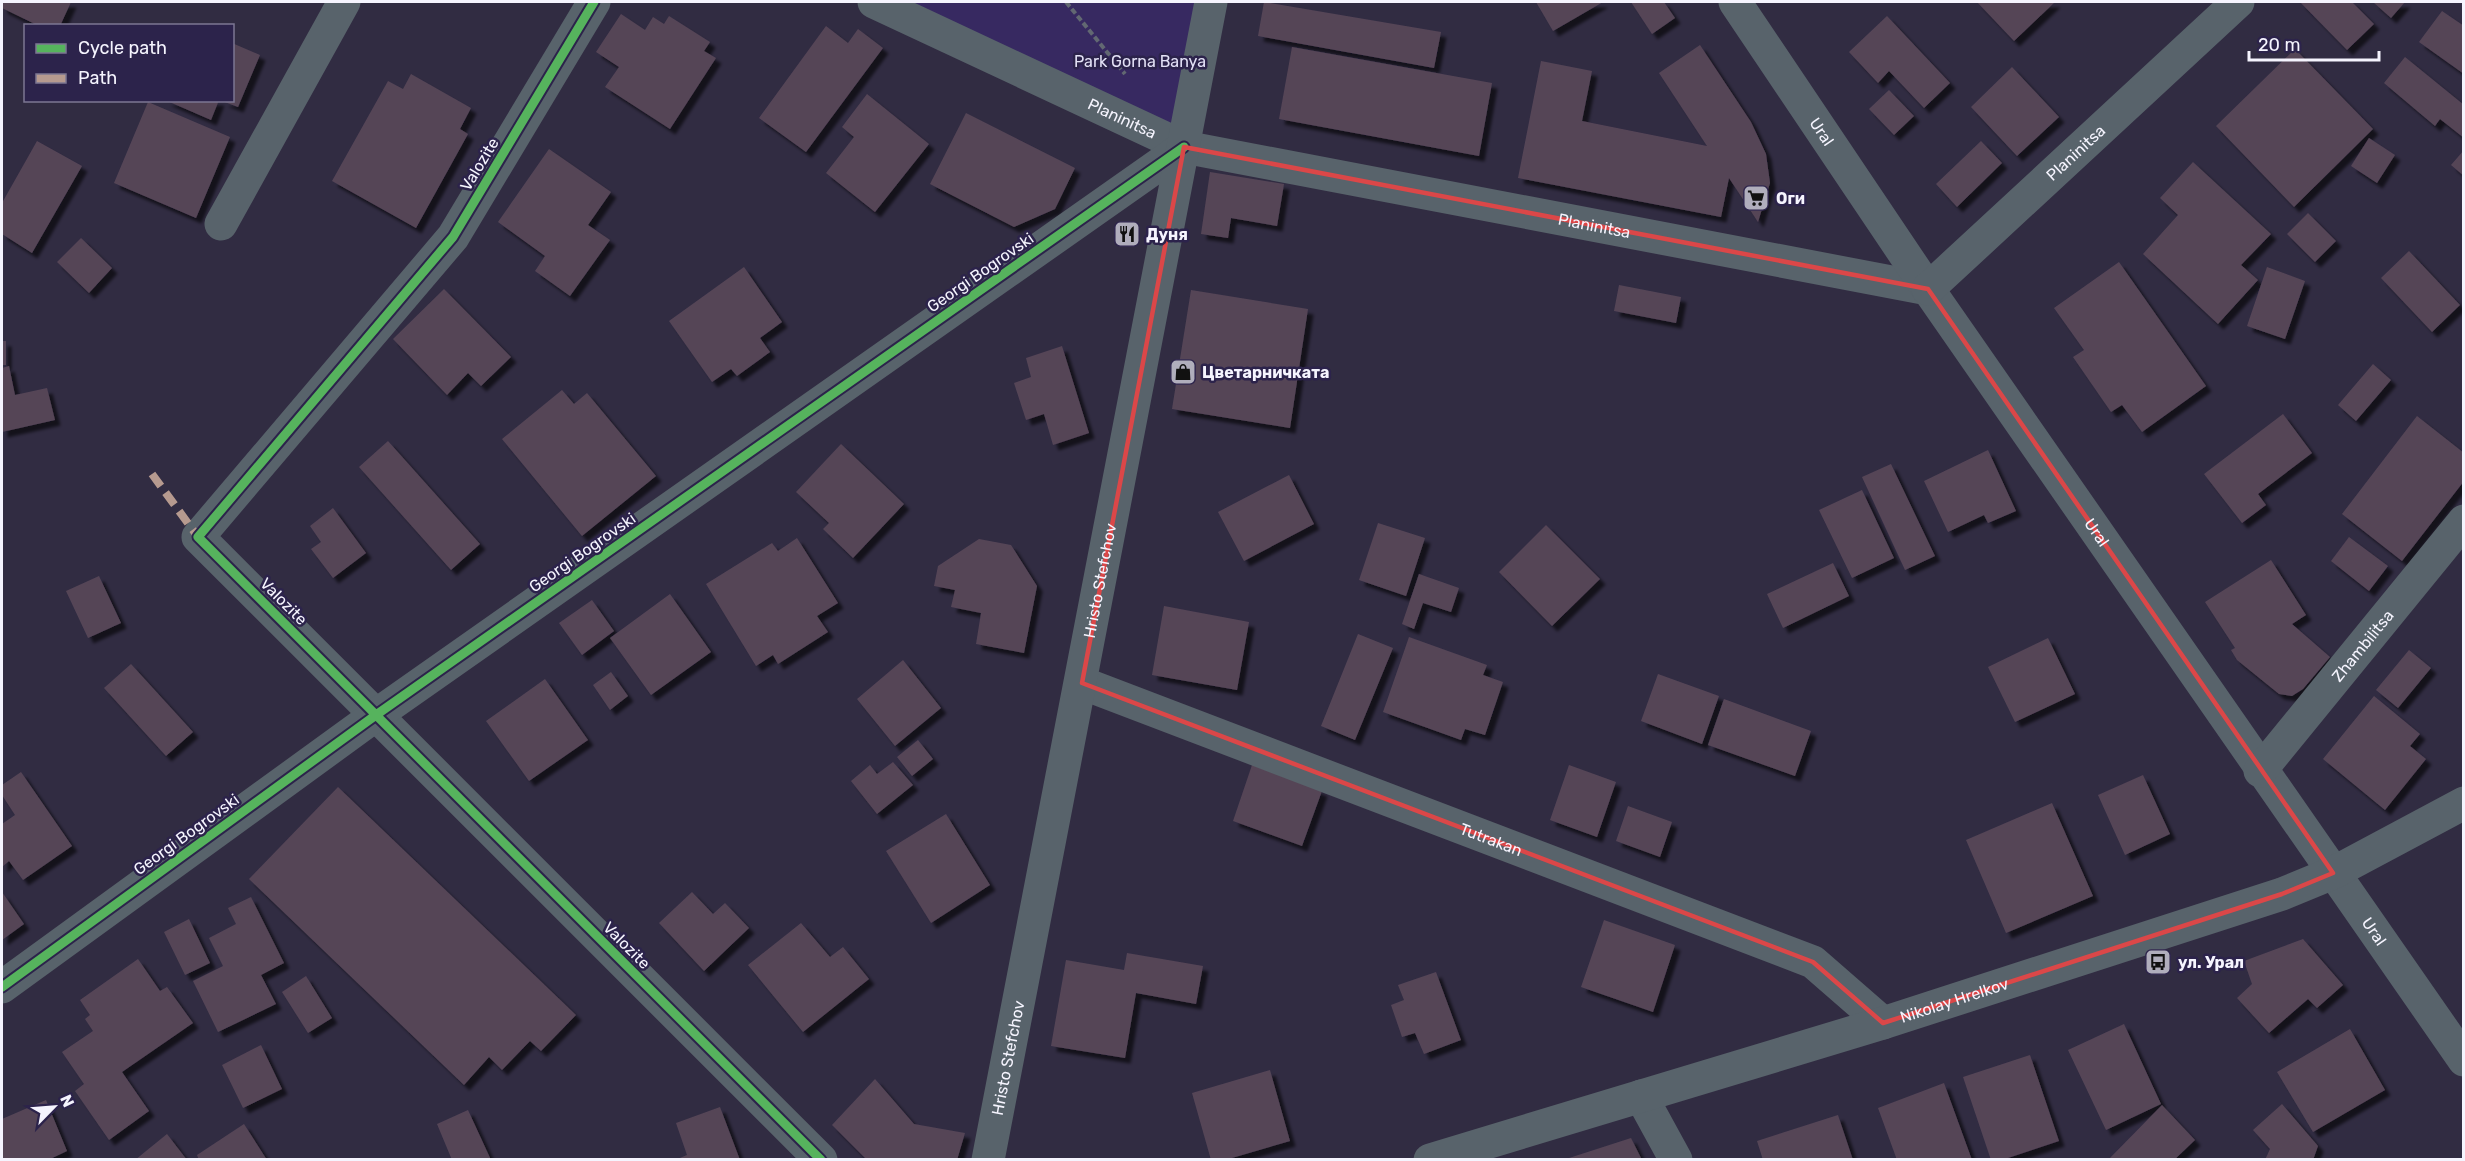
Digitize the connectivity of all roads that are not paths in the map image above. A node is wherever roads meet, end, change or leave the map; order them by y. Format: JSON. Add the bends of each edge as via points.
{"nodes":[{"id":1,"x":344,"y":2,"type":"edge"},
{"id":2,"x":594,"y":2,"type":"edge"},
{"id":3,"x":874,"y":2,"type":"edge"},
{"id":4,"x":1211,"y":2,"type":"edge"},
{"id":5,"x":1735,"y":2,"type":"edge"},
{"id":6,"x":2238,"y":2,"type":"edge"},
{"id":7,"x":1184,"y":147,"type":"junction"},
{"id":8,"x":221,"y":224,"type":"dead end"},
{"id":9,"x":1928,"y":289,"type":"junction"},
{"id":10,"x":2463,"y":521,"type":"edge"},
{"id":11,"x":1082,"y":683,"type":"junction"},
{"id":12,"x":376,"y":715,"type":"junction"},
{"id":13,"x":2260,"y":771,"type":"junction"},
{"id":14,"x":2463,"y":803,"type":"edge"},
{"id":15,"x":2333,"y":873,"type":"junction"},
{"id":16,"x":2,"y":987,"type":"edge"},
{"id":17,"x":1883,"y":1023,"type":"junction"},
{"id":18,"x":2463,"y":1059,"type":"edge"},
{"id":19,"x":1641,"y":1096,"type":"junction"},
{"id":20,"x":821,"y":1160,"type":"edge"},
{"id":21,"x":988,"y":1160,"type":"edge"},
{"id":22,"x":1430,"y":1160,"type":"edge"},
{"id":23,"x":1676,"y":1160,"type":"edge"}],
"edges":[{"from":1,"to":8,"type":"street"},
{"from":2,"to":12,"type":"street","name":"Valozite","via":[[453,237],[198,537]]},
{"from":3,"to":7,"type":"street","name":"Planinitsa"},
{"from":4,"to":7,"type":"street","name":"Hristo Stefchov"},
{"from":5,"to":9,"type":"street","name":"Ural"},
{"from":6,"to":9,"type":"street","name":"Planinitsa"},
{"from":7,"to":9,"type":"street","name":"Planinitsa"},
{"from":7,"to":11,"type":"street","name":"Hristo Stefchov"},
{"from":7,"to":12,"type":"street","name":"Georgi Bogrovski"},
{"from":9,"to":13,"type":"street","name":"Ural"},
{"from":10,"to":13,"type":"street","name":"Zhambilitsa"},
{"from":11,"to":17,"type":"street","name":"Tutrakan","via":[[1813,962]]},
{"from":11,"to":21,"type":"street","name":"Hristo Stefchov"},
{"from":12,"to":16,"type":"street","name":"Georgi Bogrovski"},
{"from":12,"to":20,"type":"street","name":"Valozite"},
{"from":13,"to":15,"type":"street","name":"Ural"},
{"from":14,"to":15,"type":"street","name":"Nikolay Hrelkov"},
{"from":15,"to":17,"type":"street","name":"Nikolay Hrelkov","via":[[2282,894]]},
{"from":15,"to":18,"type":"street","name":"Ural"},
{"from":17,"to":19,"type":"street","name":"Nikolay Hrelkov"},
{"from":19,"to":22,"type":"street","name":"Nikolay Hrelkov"},
{"from":19,"to":23,"type":"street"}]}
